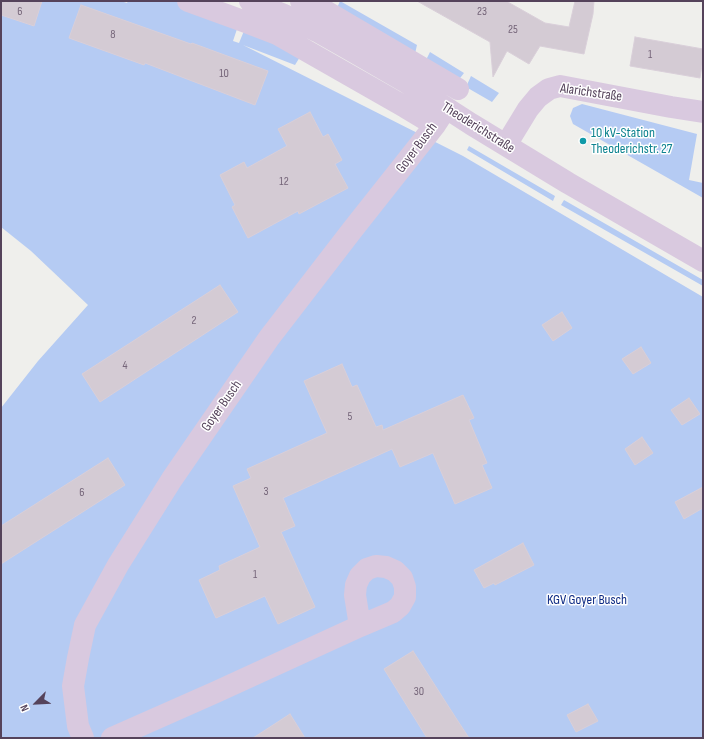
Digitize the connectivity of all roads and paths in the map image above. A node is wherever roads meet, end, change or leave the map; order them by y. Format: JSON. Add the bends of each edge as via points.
{"nodes":[{"id":1,"x":188,"y":1,"type":"edge"},
{"id":2,"x":250,"y":1,"type":"edge"},
{"id":3,"x":301,"y":1,"type":"edge"},
{"id":4,"x":458,"y":89,"type":"dead end"},
{"id":5,"x":703,"y":112,"type":"edge"},
{"id":6,"x":441,"y":116,"type":"junction"},
{"id":7,"x":506,"y":145,"type":"junction"},
{"id":8,"x":703,"y":261,"type":"edge"},
{"id":9,"x":360,"y":626,"type":"dead end"},
{"id":10,"x":83,"y":738,"type":"edge"},
{"id":11,"x":112,"y":738,"type":"edge"}],
"edges":[{"from":1,"to":6,"type":"street","name":"Theoderichstraße","via":[[277,34],[399,103]]},
{"from":2,"to":6,"type":"street","name":"Theoderichstraße","via":[[317,31],[386,71]]},
{"from":3,"to":4,"type":"street","name":"Theoderichstraße","via":[[327,12]]},
{"from":5,"to":7,"type":"street","name":"Alarichstraße","via":[[560,86],[549,89],[538,97]]},
{"from":6,"to":7,"type":"street","name":"Theoderichstraße"},
{"from":6,"to":10,"type":"street","name":"Goyer Busch","via":[[269,338],[172,479],[118,565],[85,625],[78,658],[73,686],[78,726]]},
{"from":7,"to":8,"type":"street","name":"Theoderichstraße"},
{"from":9,"to":11,"type":"street"}]}
